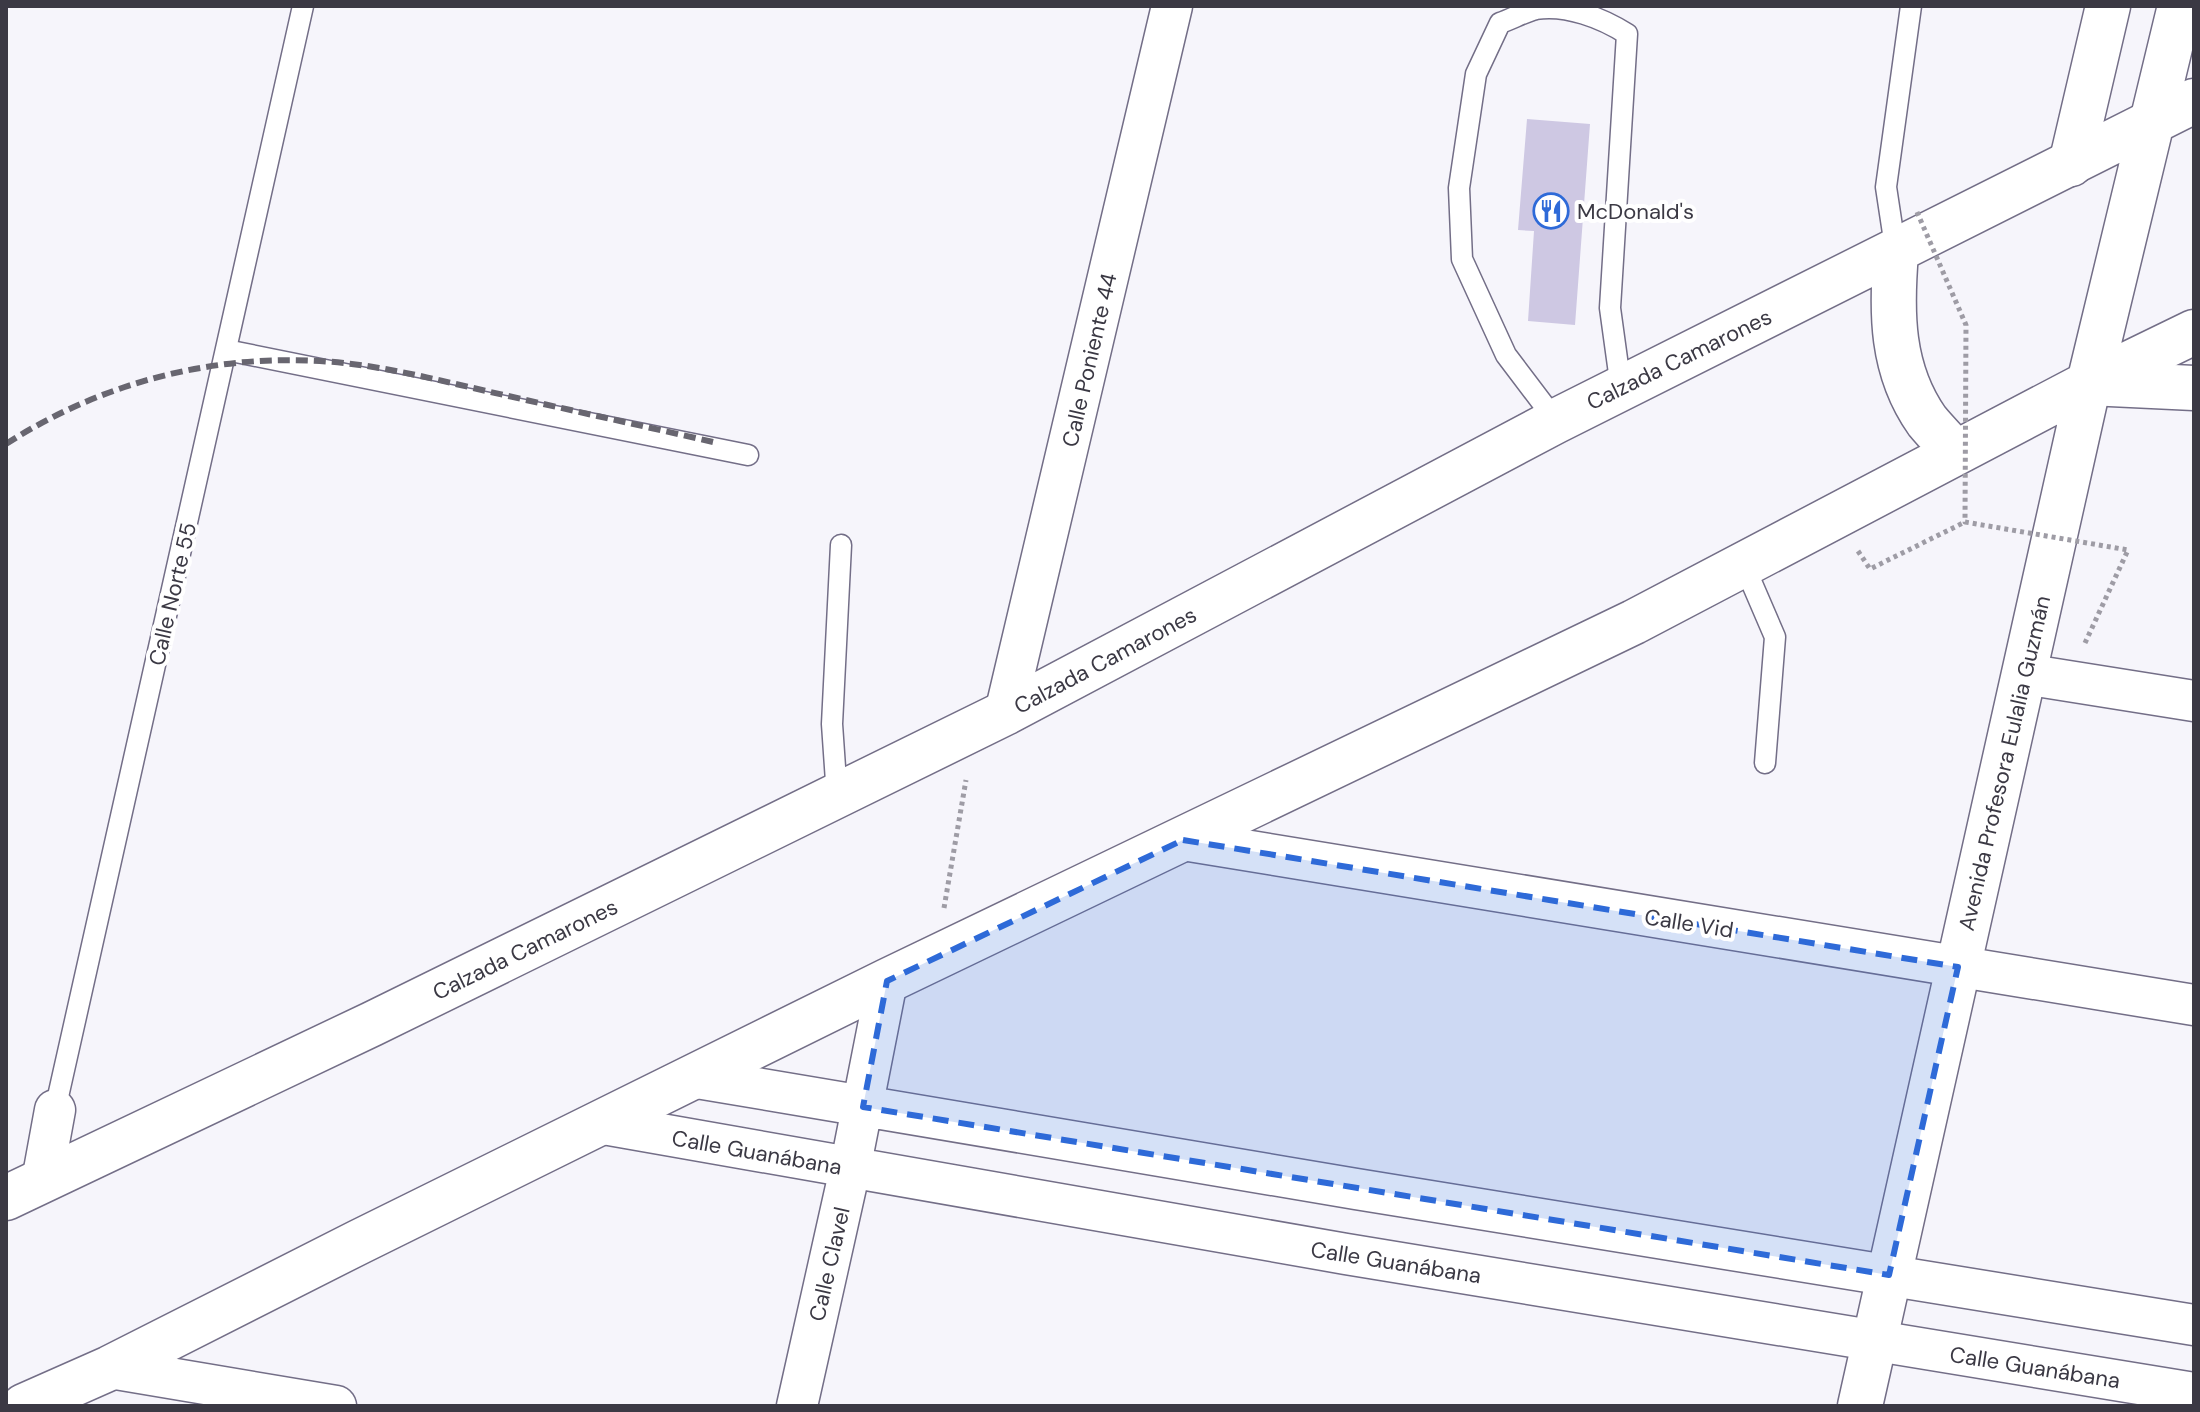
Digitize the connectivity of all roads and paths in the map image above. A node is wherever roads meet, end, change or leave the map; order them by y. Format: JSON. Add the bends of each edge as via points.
{"nodes":[{"id":1,"x":303,"y":6,"type":"edge"},
{"id":2,"x":1172,"y":6,"type":"edge"},
{"id":3,"x":1911,"y":6,"type":"edge"},
{"id":4,"x":2108,"y":6,"type":"edge"},
{"id":5,"x":2180,"y":6,"type":"edge"},
{"id":6,"x":2194,"y":101,"type":"edge"},
{"id":7,"x":2152,"y":122,"type":"junction"},
{"id":8,"x":2071,"y":164,"type":"junction"},
{"id":9,"x":1917,"y":212,"type":"dead end"},
{"id":10,"x":1896,"y":253,"type":"junction"},
{"id":11,"x":2194,"y":332,"type":"edge"},
{"id":12,"x":226,"y":350,"type":"junction"},
{"id":13,"x":2089,"y":383,"type":"junction"},
{"id":14,"x":1621,"y":388,"type":"junction"},
{"id":15,"x":2194,"y":388,"type":"edge"},
{"id":16,"x":1556,"y":421,"type":"junction"},
{"id":17,"x":1956,"y":453,"type":"junction"},
{"id":18,"x":748,"y":455,"type":"dead end"},
{"id":19,"x":1965,"y":522,"type":"junction"},
{"id":20,"x":841,"y":545,"type":"dead end"},
{"id":21,"x":1744,"y":565,"type":"junction"},
{"id":22,"x":1870,"y":569,"type":"dead end"},
{"id":23,"x":2024,"y":674,"type":"junction"},
{"id":24,"x":2068,"y":681,"type":"junction"},
{"id":25,"x":2194,"y":701,"type":"edge"},
{"id":26,"x":990,"y":720,"type":"junction"},
{"id":27,"x":1765,"y":763,"type":"dead end"},
{"id":28,"x":837,"y":796,"type":"junction"},
{"id":29,"x":1183,"y":840,"type":"junction"},
{"id":30,"x":935,"y":960,"type":"junction"},
{"id":31,"x":1958,"y":967,"type":"junction"},
{"id":32,"x":887,"y":981,"type":"junction"},
{"id":33,"x":2194,"y":1005,"type":"edge"},
{"id":34,"x":691,"y":1077,"type":"junction"},
{"id":35,"x":863,"y":1107,"type":"junction"},
{"id":36,"x":55,"y":1110,"type":"joint"},
{"id":37,"x":598,"y":1123,"type":"junction"},
{"id":38,"x":850,"y":1169,"type":"junction"},
{"id":39,"x":1356,"y":1189,"type":"junction"},
{"id":40,"x":24,"y":1190,"type":"edge"},
{"id":41,"x":1346,"y":1254,"type":"junction"},
{"id":42,"x":1889,"y":1275,"type":"junction"},
{"id":43,"x":2194,"y":1325,"type":"edge"},
{"id":44,"x":1875,"y":1341,"type":"junction"},
{"id":45,"x":110,"y":1368,"type":"junction"},
{"id":46,"x":2194,"y":1393,"type":"edge"},
{"id":47,"x":24,"y":1406,"type":"edge"},
{"id":48,"x":336,"y":1406,"type":"edge"},
{"id":49,"x":797,"y":1406,"type":"edge"},
{"id":50,"x":1860,"y":1406,"type":"edge"}],
"edges":[{"from":1,"to":12,"type":"lane","name":"Calle Norte 55"},
{"from":2,"to":26,"type":"street","name":"Calle Poniente 44"},
{"from":3,"to":10,"type":"lane","via":[[1886,187]]},
{"from":4,"to":8,"type":"main road"},
{"from":5,"to":7,"type":"main road","name":"Avenida Profesora Eulalia Guzmán"},
{"from":6,"to":7,"type":"main road","name":"Calzada Camarones"},
{"from":7,"to":8,"type":"main road","name":"Calzada Camarones"},
{"from":7,"to":13,"type":"main road","name":"Avenida Profesora Eulalia Guzmán"},
{"from":8,"to":10,"type":"main road","name":"Calzada Camarones"},
{"from":9,"to":19,"type":"path","bridge":true,"via":[[1966,325]]},
{"from":10,"to":14,"type":"main road","name":"Calzada Camarones"},
{"from":10,"to":17,"type":"main road","via":[[1894,339],[1905,382],[1927,421]]},
{"from":11,"to":13,"type":"main road"},
{"from":12,"to":18,"type":"lane"},
{"from":12,"to":36,"type":"lane","name":"Calle Norte 55"},
{"from":13,"to":15,"type":"main road"},
{"from":13,"to":17,"type":"main road"},
{"from":13,"to":23,"type":"main road","name":"Avenida Profesora Eulalia Guzmán"},
{"from":14,"to":16,"type":"main road","name":"Calzada Camarones"},
{"from":14,"to":16,"type":"lane","via":[[1610,308],[1627,34],[1578,12],[1537,9],[1500,23],[1476,74],[1459,188],[1462,259],[1506,355]]},
{"from":16,"to":26,"type":"main road","name":"Calzada Camarones"},
{"from":17,"to":21,"type":"main road"},
{"from":19,"to":22,"type":"path"},
{"from":19,"to":24,"type":"path","bridge":true,"via":[[2128,550]]},
{"from":20,"to":28,"type":"lane","via":[[832,724]]},
{"from":21,"to":27,"type":"lane","via":[[1775,637]]},
{"from":21,"to":29,"type":"main road"},
{"from":23,"to":24,"type":"street"},
{"from":23,"to":31,"type":"main road","name":"Avenida Profesora Eulalia Guzmán"},
{"from":24,"to":25,"type":"street"},
{"from":26,"to":28,"type":"main road","name":"Calzada Camarones"},
{"from":26,"to":30,"type":"path"},
{"from":28,"to":40,"type":"main road","name":"Calzada Camarones"},
{"from":29,"to":30,"type":"main road"},
{"from":29,"to":31,"type":"street","name":"Calle Vid"},
{"from":30,"to":32,"type":"main road"},
{"from":31,"to":33,"type":"street","name":"Calle Vid"},
{"from":31,"to":42,"type":"main road","name":"Avenida Profesora Eulalia Guzmán"},
{"from":32,"to":34,"type":"main road"},
{"from":32,"to":35,"type":"street","name":"Calle Clavel"},
{"from":34,"to":35,"type":"street"},
{"from":34,"to":37,"type":"main road"},
{"from":35,"to":38,"type":"street","name":"Calle Clavel"},
{"from":35,"to":39,"type":"street"},
{"from":36,"to":40,"type":"street","name":"Calle Norte 55"},
{"from":37,"to":38,"type":"street","name":"Calle Guanábana"},
{"from":37,"to":45,"type":"main road"},
{"from":38,"to":41,"type":"street","name":"Calle Guanábana"},
{"from":38,"to":49,"type":"street","name":"Calle Clavel"},
{"from":39,"to":41,"type":"street"},
{"from":39,"to":42,"type":"street"},
{"from":41,"to":44,"type":"street","name":"Calle Guanábana"},
{"from":42,"to":43,"type":"street"},
{"from":42,"to":44,"type":"main road","name":"Avenida Profesora Eulalia Guzmán"},
{"from":44,"to":46,"type":"street","name":"Calle Guanábana"},
{"from":44,"to":50,"type":"main road","name":"Avenida Profesora Eulalia Guzmán"},
{"from":45,"to":47,"type":"main road"},
{"from":45,"to":48,"type":"street"}]}
